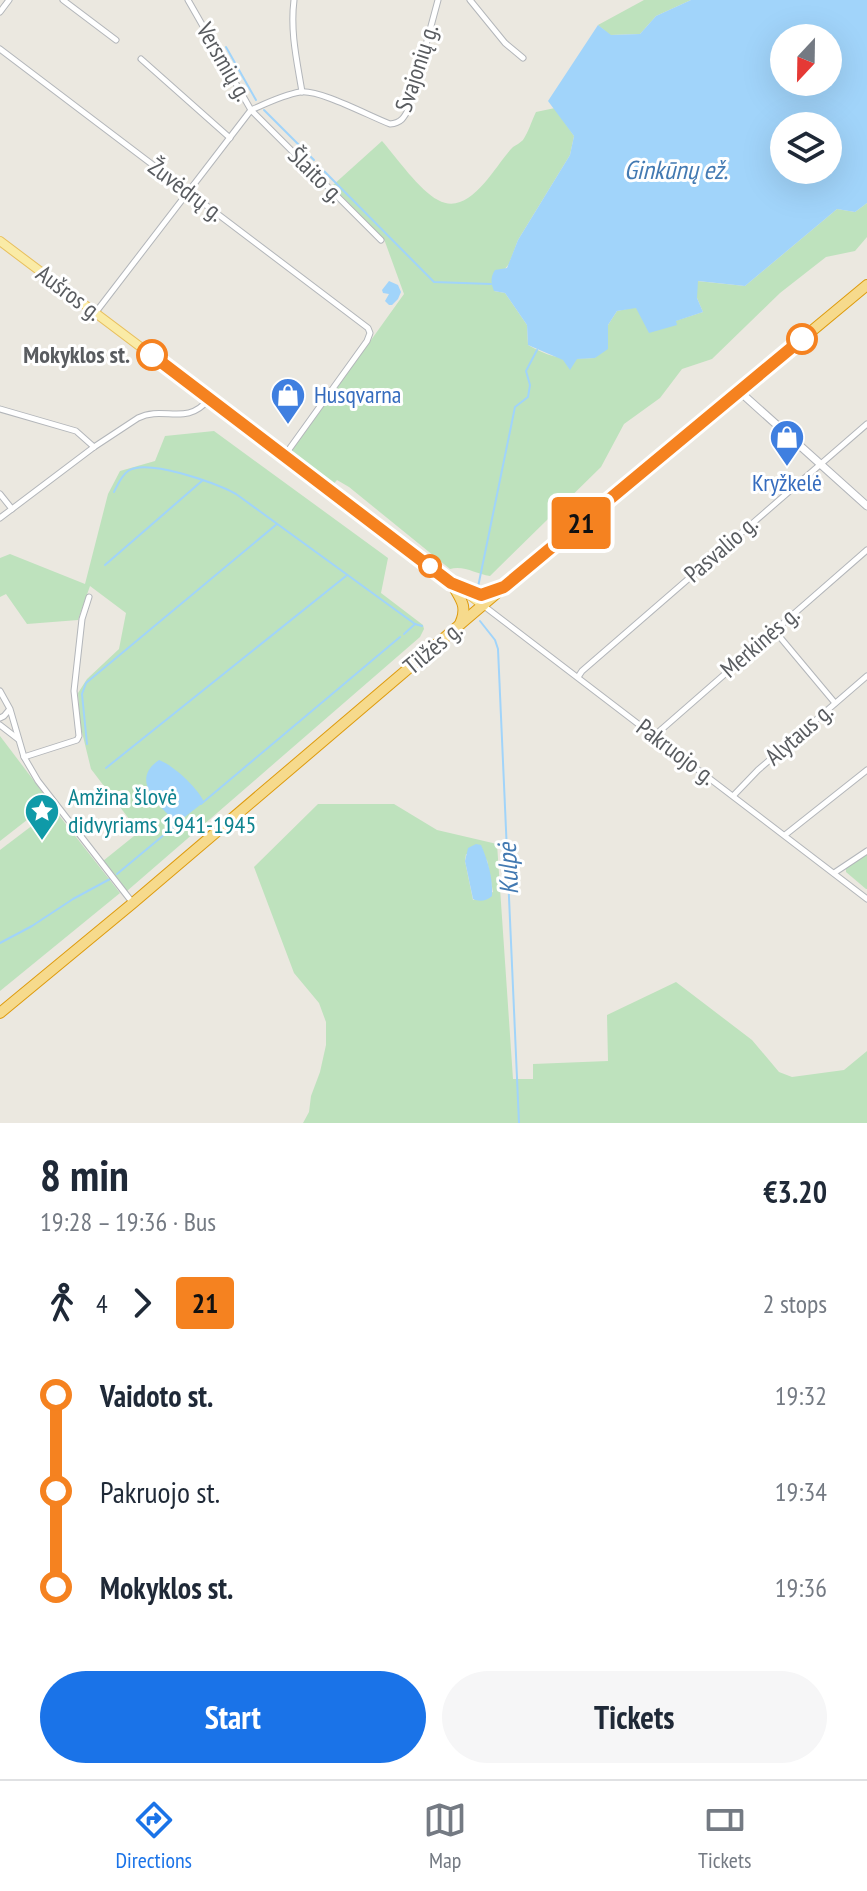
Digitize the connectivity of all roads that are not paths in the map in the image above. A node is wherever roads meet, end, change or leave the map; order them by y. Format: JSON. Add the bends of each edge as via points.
{"nodes":[{"id":1,"x":9,"y":0,"type":"edge"},
{"id":2,"x":63,"y":0,"type":"edge"},
{"id":3,"x":188,"y":0,"type":"edge"},
{"id":4,"x":294,"y":0,"type":"edge"},
{"id":5,"x":438,"y":0,"type":"edge"},
{"id":6,"x":470,"y":0,"type":"edge"},
{"id":7,"x":0,"y":12,"type":"edge"},
{"id":8,"x":116,"y":40,"type":"dead end"},
{"id":9,"x":0,"y":49,"type":"edge"},
{"id":10,"x":523,"y":58,"type":"dead end"},
{"id":11,"x":141,"y":59,"type":"dead end"},
{"id":12,"x":302,"y":92,"type":"junction"},
{"id":13,"x":251,"y":110,"type":"junction"},
{"id":14,"x":230,"y":138,"type":"junction"},
{"id":15,"x":189,"y":192,"type":"junction"},
{"id":16,"x":381,"y":240,"type":"dead end"},
{"id":17,"x":0,"y":241,"type":"edge"},
{"id":18,"x":867,"y":285,"type":"edge"},
{"id":19,"x":95,"y":313,"type":"junction"},
{"id":20,"x":739,"y":391,"type":"junction"},
{"id":21,"x":209,"y":399,"type":"junction"},
{"id":22,"x":0,"y":409,"type":"edge"},
{"id":23,"x":867,"y":424,"type":"edge"},
{"id":24,"x":94,"y":447,"type":"junction"},
{"id":25,"x":284,"y":456,"type":"junction"},
{"id":26,"x":820,"y":465,"type":"junction"},
{"id":27,"x":0,"y":494,"type":"edge"},
{"id":28,"x":867,"y":506,"type":"edge"},
{"id":29,"x":12,"y":509,"type":"junction"},
{"id":30,"x":0,"y":518,"type":"edge"},
{"id":31,"x":867,"y":550,"type":"edge"},
{"id":32,"x":451,"y":583,"type":"junction"},
{"id":33,"x":504,"y":587,"type":"junction"},
{"id":34,"x":89,"y":597,"type":"dead end"},
{"id":35,"x":484,"y":606,"type":"junction"},
{"id":36,"x":458,"y":627,"type":"junction"},
{"id":37,"x":774,"y":630,"type":"junction"},
{"id":38,"x":578,"y":677,"type":"junction"},
{"id":39,"x":866,"y":679,"type":"edge"},
{"id":40,"x":0,"y":691,"type":"edge"},
{"id":41,"x":835,"y":703,"type":"junction"},
{"id":42,"x":10,"y":709,"type":"junction"},
{"id":43,"x":0,"y":718,"type":"edge"},
{"id":44,"x":0,"y":725,"type":"edge"},
{"id":45,"x":654,"y":736,"type":"junction"},
{"id":46,"x":19,"y":740,"type":"junction"},
{"id":47,"x":24,"y":757,"type":"junction"},
{"id":48,"x":867,"y":770,"type":"edge"},
{"id":49,"x":734,"y":796,"type":"junction"},
{"id":50,"x":785,"y":835,"type":"junction"},
{"id":51,"x":867,"y":851,"type":"edge"},
{"id":52,"x":834,"y":873,"type":"junction"},
{"id":53,"x":867,"y":899,"type":"edge"},
{"id":54,"x":133,"y":903,"type":"junction"},
{"id":55,"x":0,"y":1013,"type":"edge"}],
"edges":[{"from":1,"to":7,"type":"street"},
{"from":2,"to":8,"type":"street"},
{"from":3,"to":13,"type":"street","name":"Versmių g."},
{"from":4,"to":12,"type":"street","via":[[293,38]]},
{"from":5,"to":12,"type":"street","name":"Svajonių g.","via":[[409,108],[399,123]]},
{"from":6,"to":10,"type":"street"},
{"from":9,"to":15,"type":"street","name":"Žuvėdrų g."},
{"from":11,"to":14,"type":"street"},
{"from":12,"to":13,"type":"street"},
{"from":13,"to":14,"type":"street","name":"Versmių g."},
{"from":13,"to":16,"type":"street","name":"Šlaito g."},
{"from":14,"to":15,"type":"street","name":"Versmių g."},
{"from":15,"to":19,"type":"street","name":"Versmių g."},
{"from":15,"to":25,"type":"street","name":"Žuvėdrų g.","via":[[370,333]]},
{"from":17,"to":19,"type":"main road","name":"Aušros g."},
{"from":18,"to":20,"type":"highway","name":"Tilžės g."},
{"from":19,"to":21,"type":"main road","name":"Aušros g."},
{"from":20,"to":26,"type":"main road"},
{"from":20,"to":33,"type":"highway","name":"Tilžės g."},
{"from":21,"to":24,"type":"street","via":[[196,412],[145,415]]},
{"from":21,"to":25,"type":"main road","name":"Aušros g."},
{"from":22,"to":24,"type":"street","via":[[76,431]]},
{"from":23,"to":26,"type":"street","name":"Pasvalio g."},
{"from":24,"to":29,"type":"street"},
{"from":25,"to":32,"type":"main road","name":"Aušros g."},
{"from":26,"to":28,"type":"main road"},
{"from":26,"to":38,"type":"street","name":"Pasvalio g."},
{"from":27,"to":29,"type":"street"},
{"from":29,"to":30,"type":"street"},
{"from":31,"to":37,"type":"street","name":"Merkinės g."},
{"from":32,"to":33,"type":"highway","via":[[481,595]]},
{"from":32,"to":35,"type":"main road","name":"Aušros g."},
{"from":32,"to":36,"type":"highway","via":[[464,604]]},
{"from":33,"to":35,"type":"highway","name":"Tilžės g."},
{"from":34,"to":47,"type":"street","via":[[74,691],[79,736]]},
{"from":35,"to":36,"type":"highway","name":"Tilžės g."},
{"from":35,"to":38,"type":"street","name":"Pakruojo g."},
{"from":36,"to":54,"type":"highway","name":"Tilžės g."},
{"from":37,"to":41,"type":"street"},
{"from":37,"to":45,"type":"street","name":"Merkinės g."},
{"from":38,"to":45,"type":"street","name":"Pakruojo g."},
{"from":39,"to":41,"type":"street","name":"Alytaus g."},
{"from":40,"to":42,"type":"street"},
{"from":41,"to":49,"type":"street","name":"Alytaus g."},
{"from":42,"to":43,"type":"street"},
{"from":42,"to":46,"type":"street"},
{"from":44,"to":46,"type":"street"},
{"from":45,"to":49,"type":"street","name":"Pakruojo g."},
{"from":46,"to":47,"type":"street"},
{"from":47,"to":54,"type":"street"},
{"from":48,"to":50,"type":"street"},
{"from":49,"to":50,"type":"street","name":"Pakruojo g."},
{"from":50,"to":52,"type":"street","name":"Pakruojo g."},
{"from":51,"to":52,"type":"street"},
{"from":52,"to":53,"type":"street","name":"Pakruojo g."},
{"from":54,"to":55,"type":"highway","name":"Tilžės g."}]}
